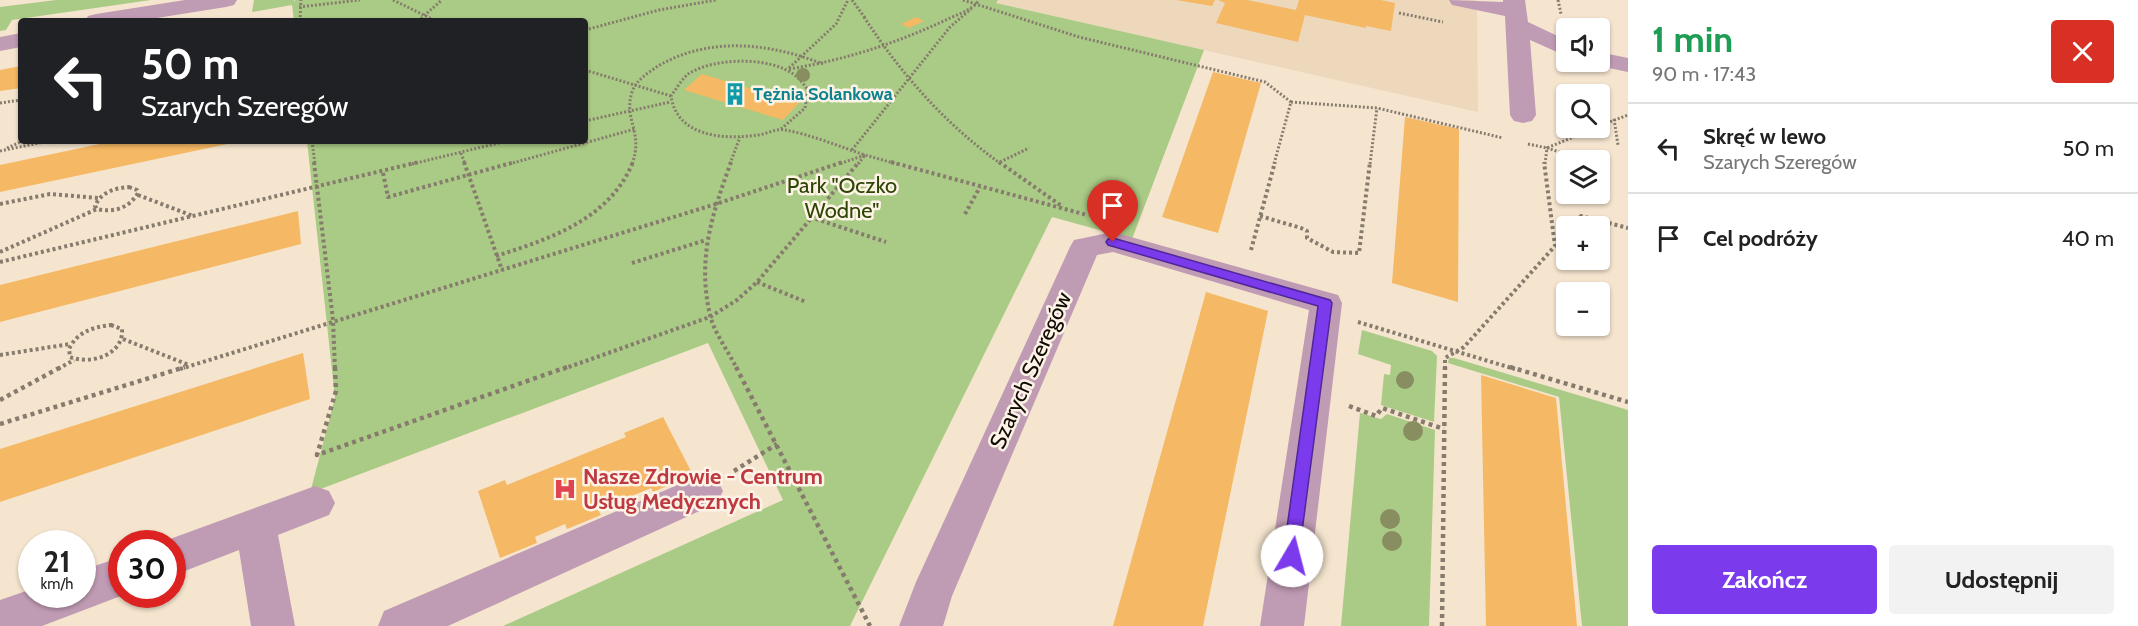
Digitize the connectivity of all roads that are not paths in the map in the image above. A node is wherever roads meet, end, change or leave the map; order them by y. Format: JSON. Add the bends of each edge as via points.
{"nodes":[{"id":1,"x":226,"y":0,"type":"edge"},
{"id":2,"x":1460,"y":0,"type":"edge"},
{"id":3,"x":1515,"y":12,"type":"edge"},
{"id":4,"x":115,"y":18,"type":"edge"},
{"id":5,"x":18,"y":41,"type":"edge"},
{"id":6,"x":1556,"y":42,"type":"edge"},
{"id":7,"x":0,"y":44,"type":"edge"},
{"id":8,"x":1610,"y":62,"type":"edge"},
{"id":9,"x":1628,"y":66,"type":"edge"},
{"id":10,"x":1523,"y":115,"type":"dead end"},
{"id":11,"x":703,"y":491,"type":"road end"},
{"id":12,"x":315,"y":503,"type":"dead end"},
{"id":13,"x":256,"y":526,"type":"junction"},
{"id":14,"x":186,"y":552,"type":"edge"},
{"id":15,"x":35,"y":608,"type":"edge"},
{"id":16,"x":0,"y":621,"type":"edge"},
{"id":17,"x":273,"y":626,"type":"edge"},
{"id":18,"x":400,"y":626,"type":"edge"},
{"id":19,"x":921,"y":626,"type":"edge"},
{"id":20,"x":1282,"y":626,"type":"edge"}],
"edges":[{"from":1,"to":4,"type":"street"},
{"from":2,"to":3,"type":"street"},
{"from":3,"to":6,"type":"street"},
{"from":3,"to":10,"type":"street"},
{"from":5,"to":7,"type":"street"},
{"from":8,"to":9,"type":"street"},
{"from":11,"to":18,"type":"street"},
{"from":12,"to":13,"type":"street"},
{"from":13,"to":14,"type":"street"},
{"from":13,"to":17,"type":"street"},
{"from":15,"to":16,"type":"street"},
{"from":19,"to":20,"type":"street","name":"Szarych Szeregów","via":[[1085,247],[1101,229],[1326,303]]}]}
